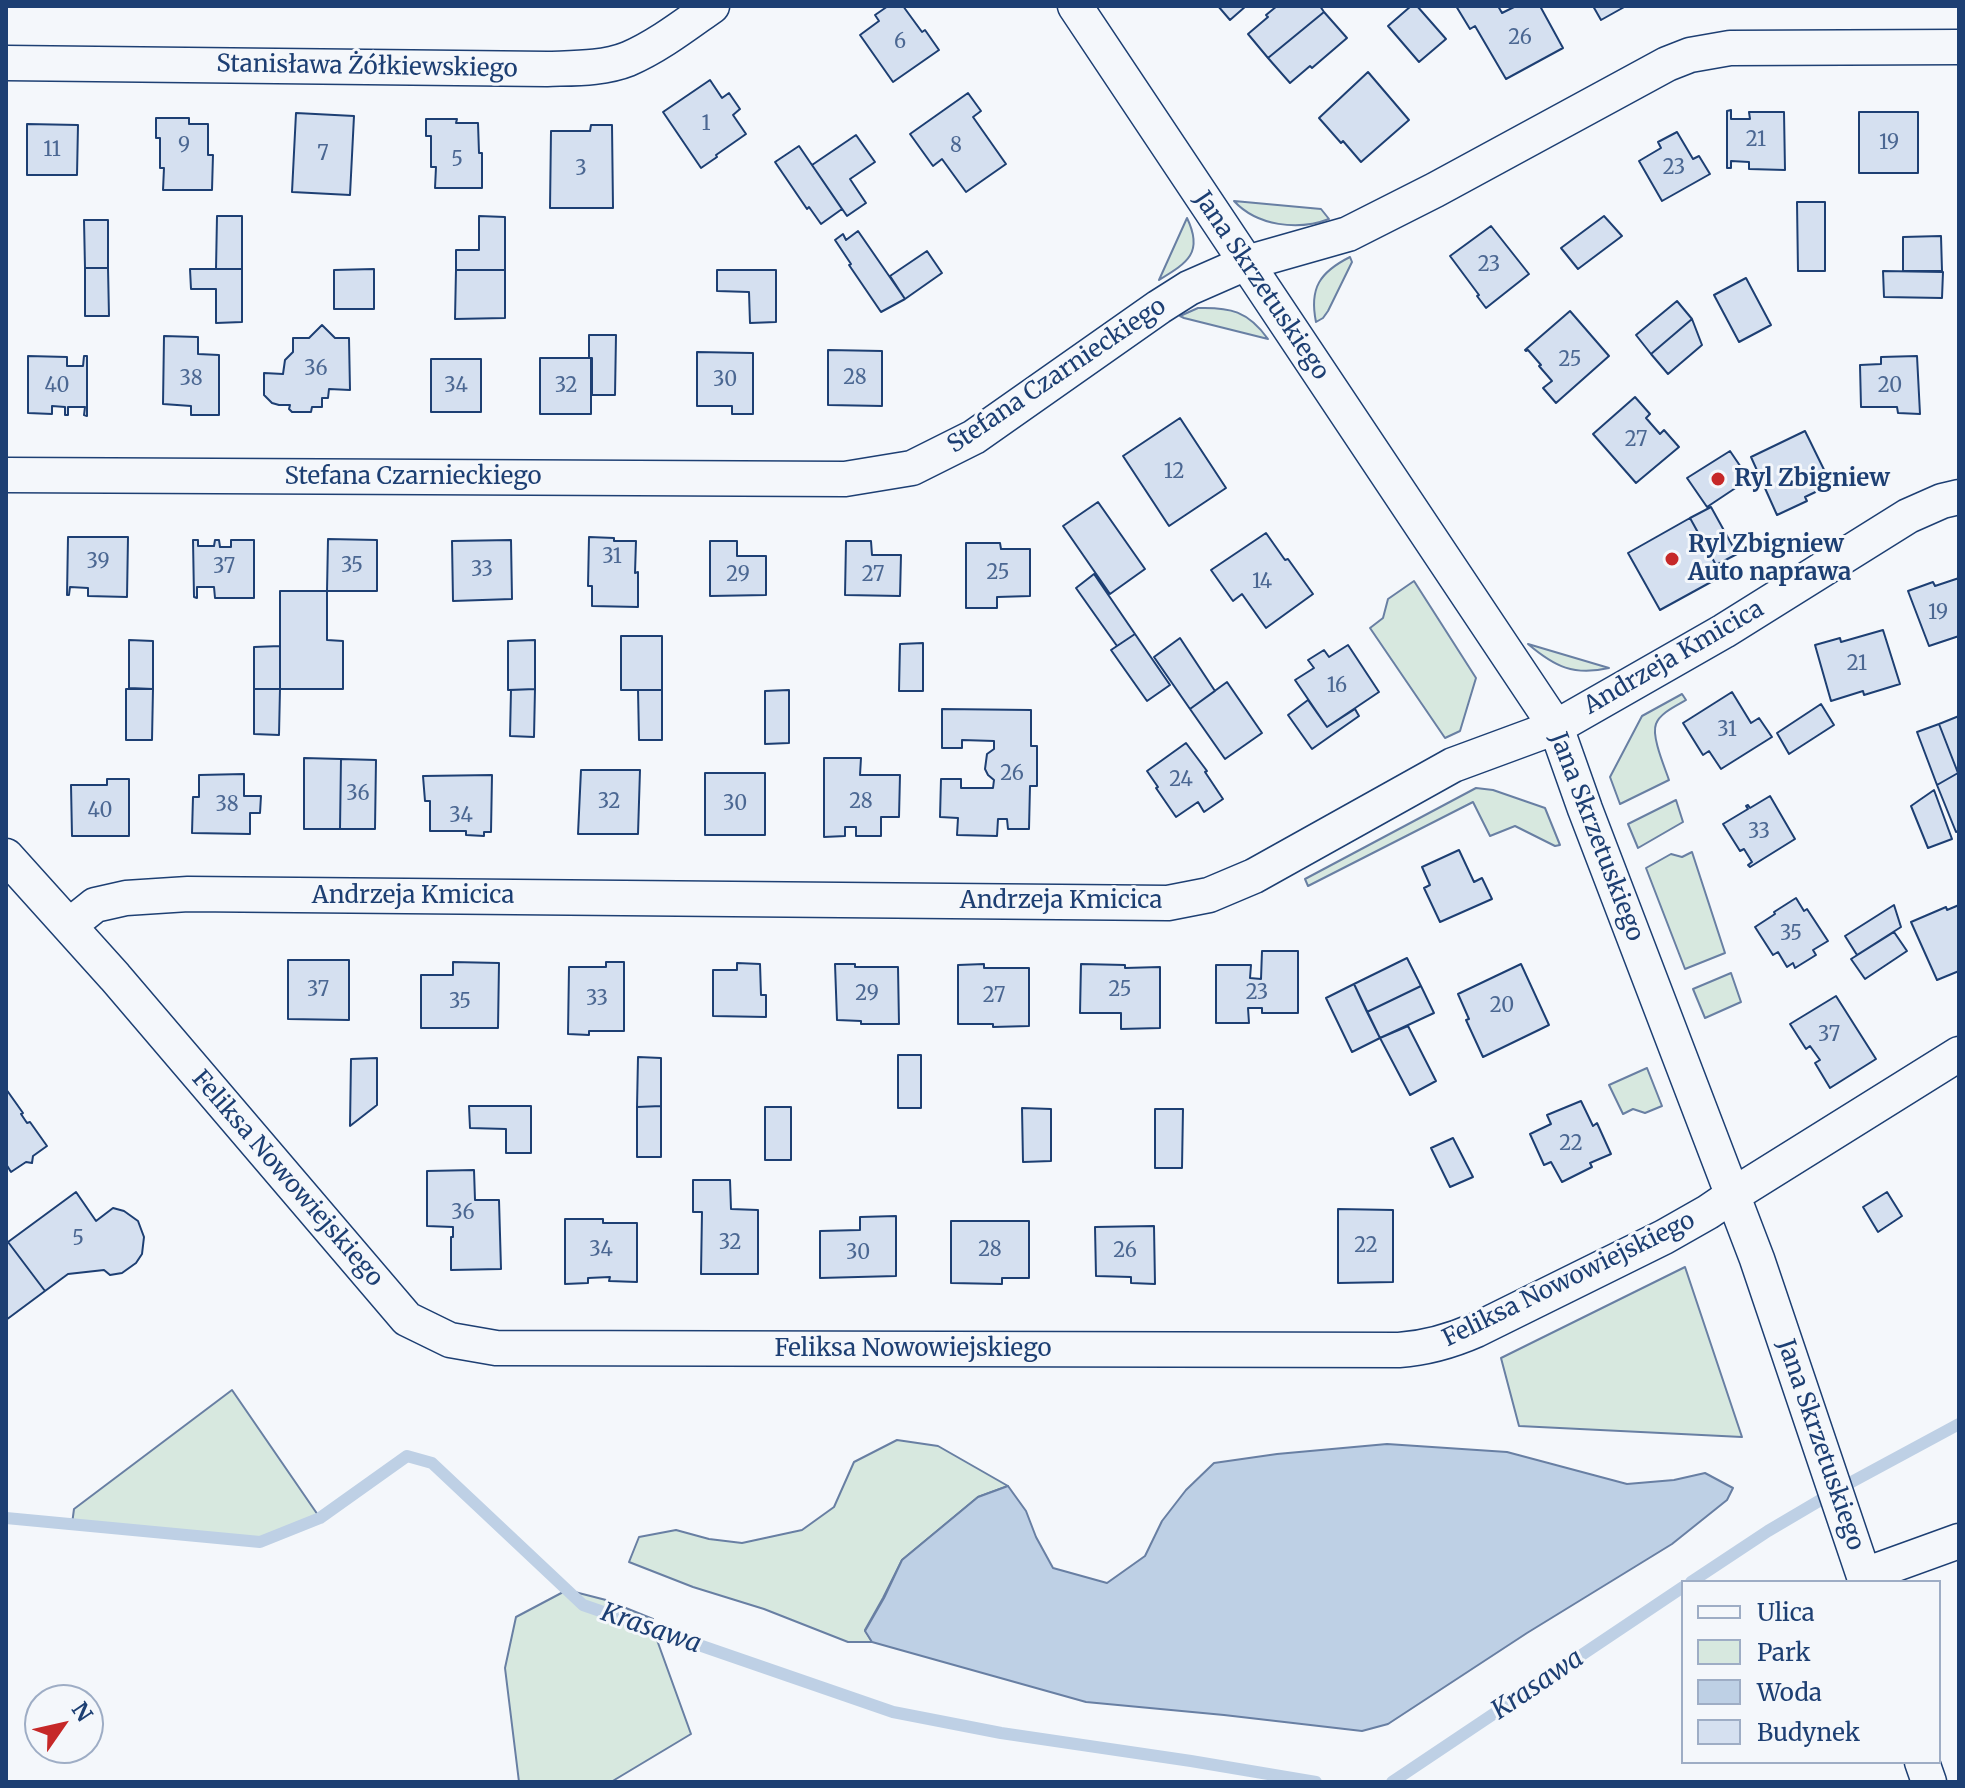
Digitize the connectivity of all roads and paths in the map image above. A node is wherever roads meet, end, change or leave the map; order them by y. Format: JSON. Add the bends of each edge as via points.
{"nodes":[{"id":1,"x":712,"y":6,"type":"edge"},
{"id":2,"x":1075,"y":6,"type":"edge"},
{"id":3,"x":1959,"y":47,"type":"edge"},
{"id":4,"x":6,"y":63,"type":"edge"},
{"id":5,"x":1246,"y":263,"type":"junction"},
{"id":6,"x":6,"y":475,"type":"edge"},
{"id":7,"x":1959,"y":497,"type":"edge"},
{"id":8,"x":1556,"y":727,"type":"junction"},
{"id":9,"x":6,"y":856,"type":"edge"},
{"id":10,"x":70,"y":925,"type":"junction"},
{"id":11,"x":1959,"y":1054,"type":"edge"},
{"id":12,"x":1733,"y":1195,"type":"junction"},
{"id":13,"x":1959,"y":1541,"type":"edge"},
{"id":14,"x":1866,"y":1579,"type":"edge"}],
"edges":[{"from":1,"to":4,"type":"street","name":"Stanisława Żółkiewskiego","via":[[625,60],[590,67]]},
{"from":2,"to":5,"type":"street","name":"Jana Skrzetuskiego"},
{"from":3,"to":5,"type":"street","name":"Stefana Czarnieckiego","via":[[1730,48],[1690,55],[1348,234]]},
{"from":5,"to":6,"type":"street","name":"Stefana Czarnieckiego","via":[[1189,288],[974,437],[912,468],[845,479]]},
{"from":5,"to":8,"type":"street","name":"Jana Skrzetuskiego"},
{"from":7,"to":8,"type":"street","name":"Andrzeja Kmicica","via":[[1908,516],[1724,631]]},
{"from":8,"to":10,"type":"street","name":"Andrzeja Kmicica","via":[[1453,765],[1254,876],[1209,895],[1168,903],[188,894],[95,905]]},
{"from":8,"to":12,"type":"street","name":"Jana Skrzetuskiego"},
{"from":9,"to":10,"type":"street","name":"Feliksa Nowowiejskiego"},
{"from":10,"to":12,"type":"street","name":"Feliksa Nowowiejskiego","via":[[407,1319],[450,1340],[496,1348],[1422,1349],[1476,1330],[1664,1237]]},
{"from":11,"to":12,"type":"street","name":"Feliksa Nowowiejskiego"},
{"from":12,"to":14,"type":"street","name":"Jana Skrzetuskiego"},
{"from":13,"to":14,"type":"street"}]}
